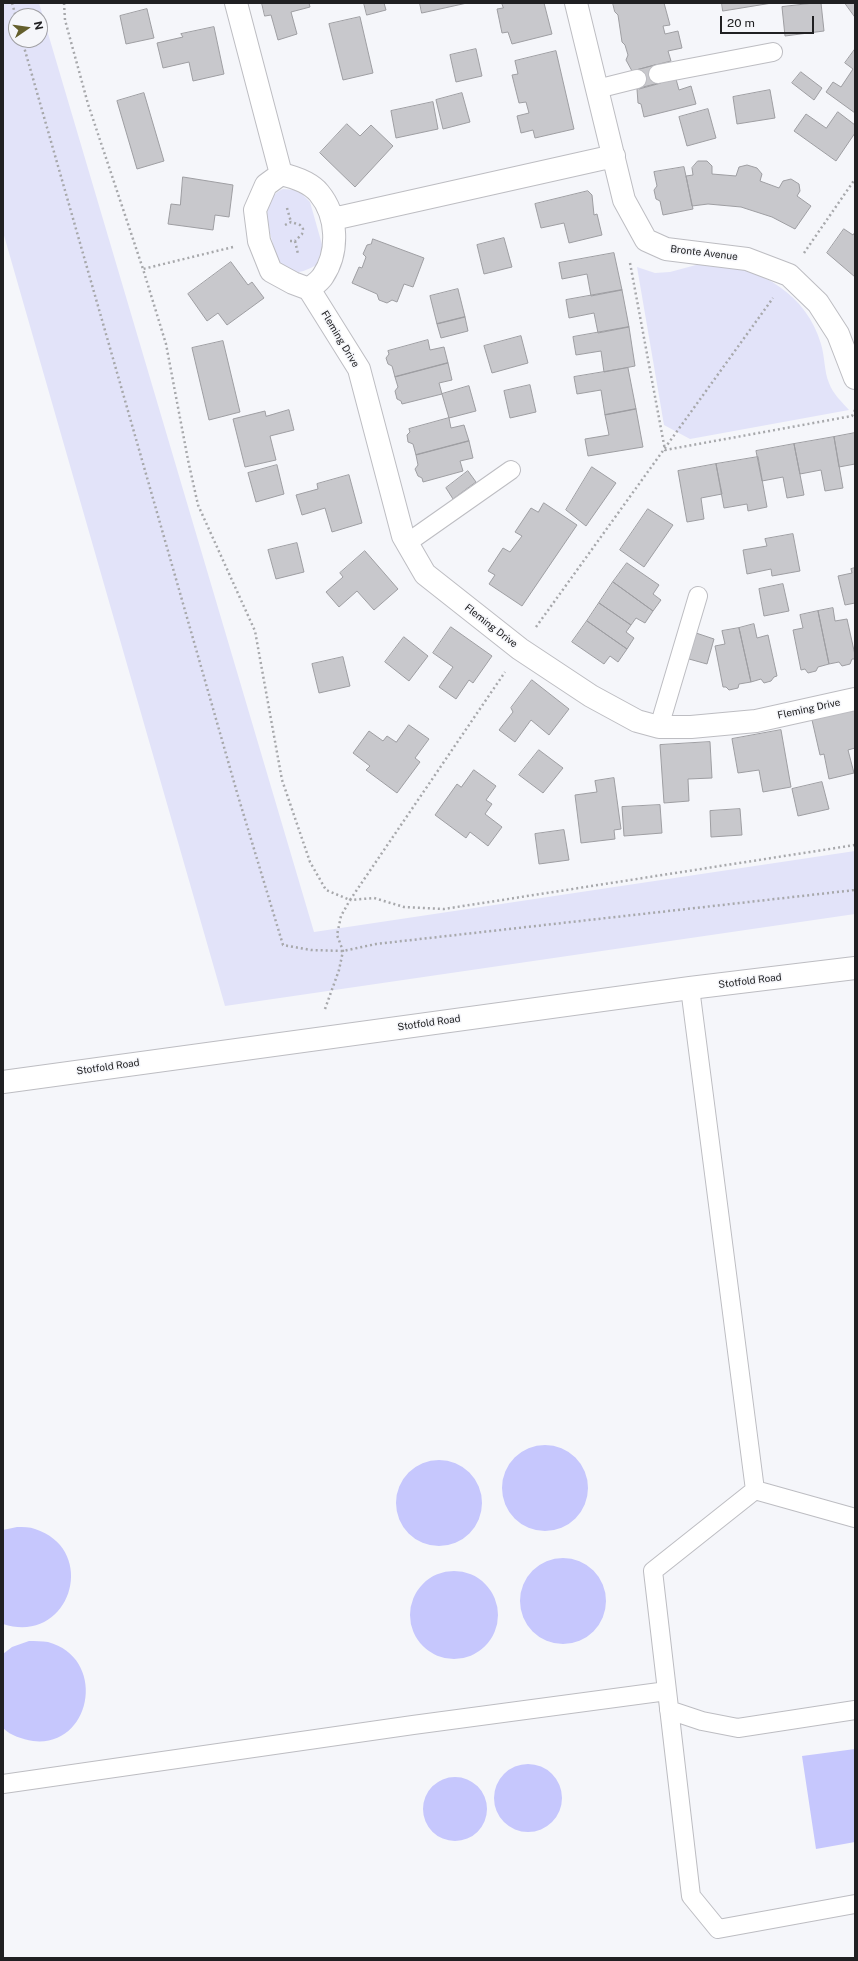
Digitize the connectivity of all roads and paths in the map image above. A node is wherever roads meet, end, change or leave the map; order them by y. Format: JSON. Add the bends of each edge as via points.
{"nodes":[{"id":1,"x":64,"y":3,"type":"edge"},
{"id":2,"x":236,"y":3,"type":"edge"},
{"id":3,"x":576,"y":3,"type":"edge"},
{"id":4,"x":24,"y":48,"type":"edge"},
{"id":5,"x":773,"y":52,"type":"dead end"},
{"id":6,"x":658,"y":74,"type":"dead end"},
{"id":7,"x":637,"y":79,"type":"dead end"},
{"id":8,"x":597,"y":89,"type":"junction"},
{"id":9,"x":614,"y":156,"type":"junction"},
{"id":10,"x":281,"y":174,"type":"junction"},
{"id":11,"x":855,"y":179,"type":"edge"},
{"id":12,"x":285,"y":202,"type":"dead end"},
{"id":13,"x":333,"y":219,"type":"junction"},
{"id":14,"x":291,"y":222,"type":"junction"},
{"id":15,"x":283,"y":229,"type":"dead end"},
{"id":16,"x":286,"y":238,"type":"dead end"},
{"id":17,"x":646,"y":240,"type":"junction"},
{"id":18,"x":259,"y":241,"type":"junction"},
{"id":19,"x":295,"y":241,"type":"junction"},
{"id":20,"x":143,"y":269,"type":"junction"},
{"id":21,"x":789,"y":275,"type":"junction"},
{"id":22,"x":316,"y":283,"type":"junction"},
{"id":23,"x":855,"y":378,"type":"edge"},
{"id":24,"x":855,"y":410,"type":"edge"},
{"id":25,"x":665,"y":450,"type":"junction"},
{"id":26,"x":511,"y":470,"type":"dead end"},
{"id":27,"x":407,"y":543,"type":"junction"},
{"id":28,"x":698,"y":596,"type":"dead end"},
{"id":29,"x":520,"y":649,"type":"junction"},
{"id":30,"x":855,"y":699,"type":"edge"},
{"id":31,"x":659,"y":727,"type":"junction"},
{"id":32,"x":855,"y":845,"type":"edge"},
{"id":33,"x":855,"y":890,"type":"edge"},
{"id":34,"x":350,"y":900,"type":"junction"},
{"id":35,"x":343,"y":951,"type":"junction"},
{"id":36,"x":855,"y":968,"type":"edge"},
{"id":37,"x":690,"y":988,"type":"junction"},
{"id":38,"x":322,"y":1016,"type":"dead end"},
{"id":39,"x":3,"y":1082,"type":"edge"},
{"id":40,"x":755,"y":1490,"type":"junction"},
{"id":41,"x":855,"y":1518,"type":"edge"},
{"id":42,"x":667,"y":1691,"type":"junction"},
{"id":43,"x":669,"y":1710,"type":"junction"},
{"id":44,"x":855,"y":1710,"type":"edge"},
{"id":45,"x":3,"y":1784,"type":"edge"},
{"id":46,"x":855,"y":1904,"type":"edge"}],
"edges":[{"from":1,"to":20,"type":"path","via":[[88,104]]},
{"from":2,"to":10,"type":"street"},
{"from":3,"to":8,"type":"street"},
{"from":4,"to":35,"type":"path","via":[[235,788],[283,946]]},
{"from":5,"to":6,"type":"lane"},
{"from":7,"to":8,"type":"lane"},
{"from":8,"to":9,"type":"street"},
{"from":9,"to":13,"type":"street"},
{"from":9,"to":17,"type":"street","via":[[624,200]]},
{"from":10,"to":13,"type":"street","via":[[296,178],[318,193]]},
{"from":10,"to":18,"type":"street","via":[[266,184],[255,210]]},
{"from":11,"to":21,"type":"path"},
{"from":12,"to":14,"type":"path"},
{"from":13,"to":22,"type":"street","via":[[334,250]]},
{"from":14,"to":15,"type":"path"},
{"from":14,"to":19,"type":"path","via":[[303,229]]},
{"from":16,"to":19,"type":"path"},
{"from":17,"to":21,"type":"street","name":"Bronte Avenue","via":[[666,249],[747,259]]},
{"from":17,"to":25,"type":"path","via":[[630,260]]},
{"from":18,"to":20,"type":"path"},
{"from":18,"to":22,"type":"street","via":[[271,270],[293,283]]},
{"from":19,"to":22,"type":"path","via":[[300,260]]},
{"from":20,"to":34,"type":"path","via":[[166,344],[198,505],[255,631],[282,780],[310,862],[326,890]]},
{"from":21,"to":23,"type":"street","name":"Bronte Avenue","via":[[818,303],[838,334]]},
{"from":21,"to":25,"type":"path"},
{"from":22,"to":27,"type":"street","name":"Fleming Drive","via":[[359,369]]},
{"from":24,"to":25,"type":"path","via":[[852,416]]},
{"from":25,"to":29,"type":"path"},
{"from":26,"to":27,"type":"lane"},
{"from":27,"to":29,"type":"street","name":"Fleming Drive","via":[[425,574]]},
{"from":28,"to":31,"type":"lane"},
{"from":29,"to":31,"type":"street","name":"Fleming Drive","via":[[591,696],[637,721]]},
{"from":29,"to":34,"type":"path"},
{"from":30,"to":31,"type":"street","name":"Fleming Drive","via":[[756,721]]},
{"from":32,"to":34,"type":"path","via":[[444,909],[404,907],[374,898]]},
{"from":33,"to":35,"type":"path","via":[[376,944]]},
{"from":34,"to":35,"type":"path","via":[[341,916],[337,935]]},
{"from":35,"to":38,"type":"path","via":[[340,970]]},
{"from":36,"to":37,"type":"street","name":"Stotfold Road"},
{"from":37,"to":39,"type":"street","name":"Stotfold Road"},
{"from":37,"to":40,"type":"lane"},
{"from":40,"to":41,"type":"lane"},
{"from":40,"to":42,"type":"lane","via":[[653,1571]]},
{"from":42,"to":43,"type":"lane"},
{"from":42,"to":45,"type":"lane"},
{"from":43,"to":44,"type":"lane","via":[[702,1721],[738,1728]]},
{"from":43,"to":46,"type":"lane","via":[[691,1896],[718,1929]]}]}
